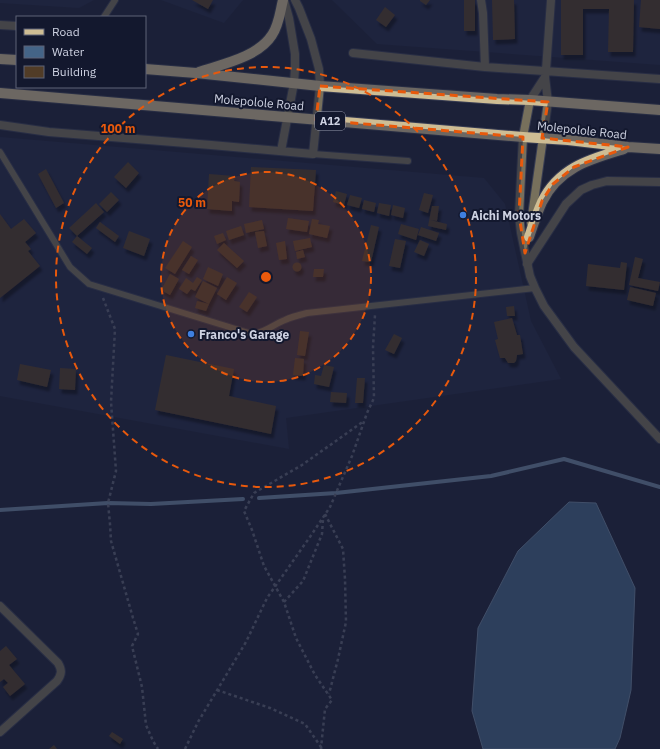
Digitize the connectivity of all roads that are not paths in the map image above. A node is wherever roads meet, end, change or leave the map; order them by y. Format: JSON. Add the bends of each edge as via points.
{"nodes":[{"id":1,"x":115,"y":0,"type":"edge"},
{"id":2,"x":284,"y":0,"type":"edge"},
{"id":3,"x":295,"y":0,"type":"edge"},
{"id":4,"x":481,"y":0,"type":"edge"},
{"id":5,"x":550,"y":0,"type":"edge"},
{"id":6,"x":105,"y":16,"type":"edge"},
{"id":7,"x":0,"y":25,"type":"edge"},
{"id":8,"x":16,"y":26,"type":"edge"},
{"id":9,"x":353,"y":53,"type":"dead end"},
{"id":10,"x":0,"y":59,"type":"edge"},
{"id":11,"x":16,"y":60,"type":"edge"},
{"id":12,"x":485,"y":67,"type":"junction"},
{"id":13,"x":146,"y":70,"type":"edge"},
{"id":14,"x":196,"y":73,"type":"junction"},
{"id":15,"x":546,"y":74,"type":"junction"},
{"id":16,"x":660,"y":78,"type":"edge"},
{"id":17,"x":294,"y":83,"type":"junction"},
{"id":18,"x":320,"y":86,"type":"junction"},
{"id":19,"x":0,"y":93,"type":"edge"},
{"id":20,"x":530,"y":100,"type":"junction"},
{"id":21,"x":548,"y":102,"type":"junction"},
{"id":22,"x":660,"y":110,"type":"edge"},
{"id":23,"x":288,"y":118,"type":"junction"},
{"id":24,"x":316,"y":120,"type":"junction"},
{"id":25,"x":0,"y":125,"type":"edge"},
{"id":26,"x":523,"y":137,"type":"junction"},
{"id":27,"x":542,"y":138,"type":"junction"},
{"id":28,"x":628,"y":148,"type":"junction"},
{"id":29,"x":660,"y":149,"type":"edge"},
{"id":30,"x":281,"y":151,"type":"junction"},
{"id":31,"x":0,"y":152,"type":"edge"},
{"id":32,"x":313,"y":154,"type":"junction"},
{"id":33,"x":408,"y":161,"type":"dead end"},
{"id":34,"x":660,"y":182,"type":"edge"},
{"id":35,"x":529,"y":236,"type":"junction"},
{"id":36,"x":525,"y":253,"type":"junction"},
{"id":37,"x":528,"y":264,"type":"junction"},
{"id":38,"x":535,"y":288,"type":"junction"},
{"id":39,"x":660,"y":439,"type":"edge"},
{"id":40,"x":0,"y":606,"type":"edge"},
{"id":41,"x":0,"y":732,"type":"edge"}],
"edges":[{"from":1,"to":6,"type":"lane"},
{"from":2,"to":14,"type":"main road","via":[[278,22],[264,44],[241,58]]},
{"from":2,"to":17,"type":"street","via":[[295,54]]},
{"from":3,"to":18,"type":"street","via":[[311,39],[319,69]]},
{"from":4,"to":12,"type":"street"},
{"from":5,"to":15,"type":"street"},
{"from":7,"to":8,"type":"street"},
{"from":9,"to":12,"type":"street"},
{"from":10,"to":11,"type":"main road"},
{"from":12,"to":15,"type":"street"},
{"from":13,"to":14,"type":"main road","name":"Molepolole Road"},
{"from":14,"to":17,"type":"main road","name":"Molepolole Road"},
{"from":15,"to":16,"type":"street"},
{"from":15,"to":20,"type":"street"},
{"from":15,"to":21,"type":"street"},
{"from":17,"to":18,"type":"main road","name":"Molepolole Road"},
{"from":17,"to":23,"type":"street"},
{"from":18,"to":20,"type":"main road","name":"Molepolole Road"},
{"from":18,"to":24,"type":"street"},
{"from":19,"to":23,"type":"main road","name":"Molepolole Road","number":"A12"},
{"from":20,"to":21,"type":"main road","name":"Molepolole Road"},
{"from":20,"to":26,"type":"street"},
{"from":21,"to":22,"type":"main road","name":"Molepolole Road"},
{"from":21,"to":27,"type":"street"},
{"from":23,"to":24,"type":"main road","name":"Molepolole Road","number":"A12"},
{"from":23,"to":30,"type":"street"},
{"from":24,"to":26,"type":"main road","name":"Molepolole Road","number":"A12"},
{"from":24,"to":32,"type":"street"},
{"from":25,"to":30,"type":"street","via":[[49,132]]},
{"from":26,"to":27,"type":"main road","name":"Molepolole Road","number":"A12"},
{"from":26,"to":36,"type":"street","via":[[519,215]]},
{"from":27,"to":28,"type":"main road","name":"Molepolole Road","number":"A12"},
{"from":27,"to":35,"type":"street"},
{"from":28,"to":29,"type":"main road","name":"Molepolole Road","number":"A12"},
{"from":28,"to":35,"type":"main road","via":[[594,158],[562,175],[542,201]]},
{"from":30,"to":32,"type":"street"},
{"from":31,"to":38,"type":"lane","via":[[70,267],[89,284],[252,334],[258,334],[285,320],[307,313]]},
{"from":32,"to":33,"type":"lane"},
{"from":34,"to":37,"type":"street","via":[[607,181],[581,190],[566,204]]},
{"from":35,"to":36,"type":"street"},
{"from":36,"to":37,"type":"street"},
{"from":37,"to":38,"type":"street"},
{"from":38,"to":39,"type":"street","via":[[544,306],[574,347]]},
{"from":40,"to":41,"type":"street","via":[[58,663],[62,672],[57,680]]}]}
